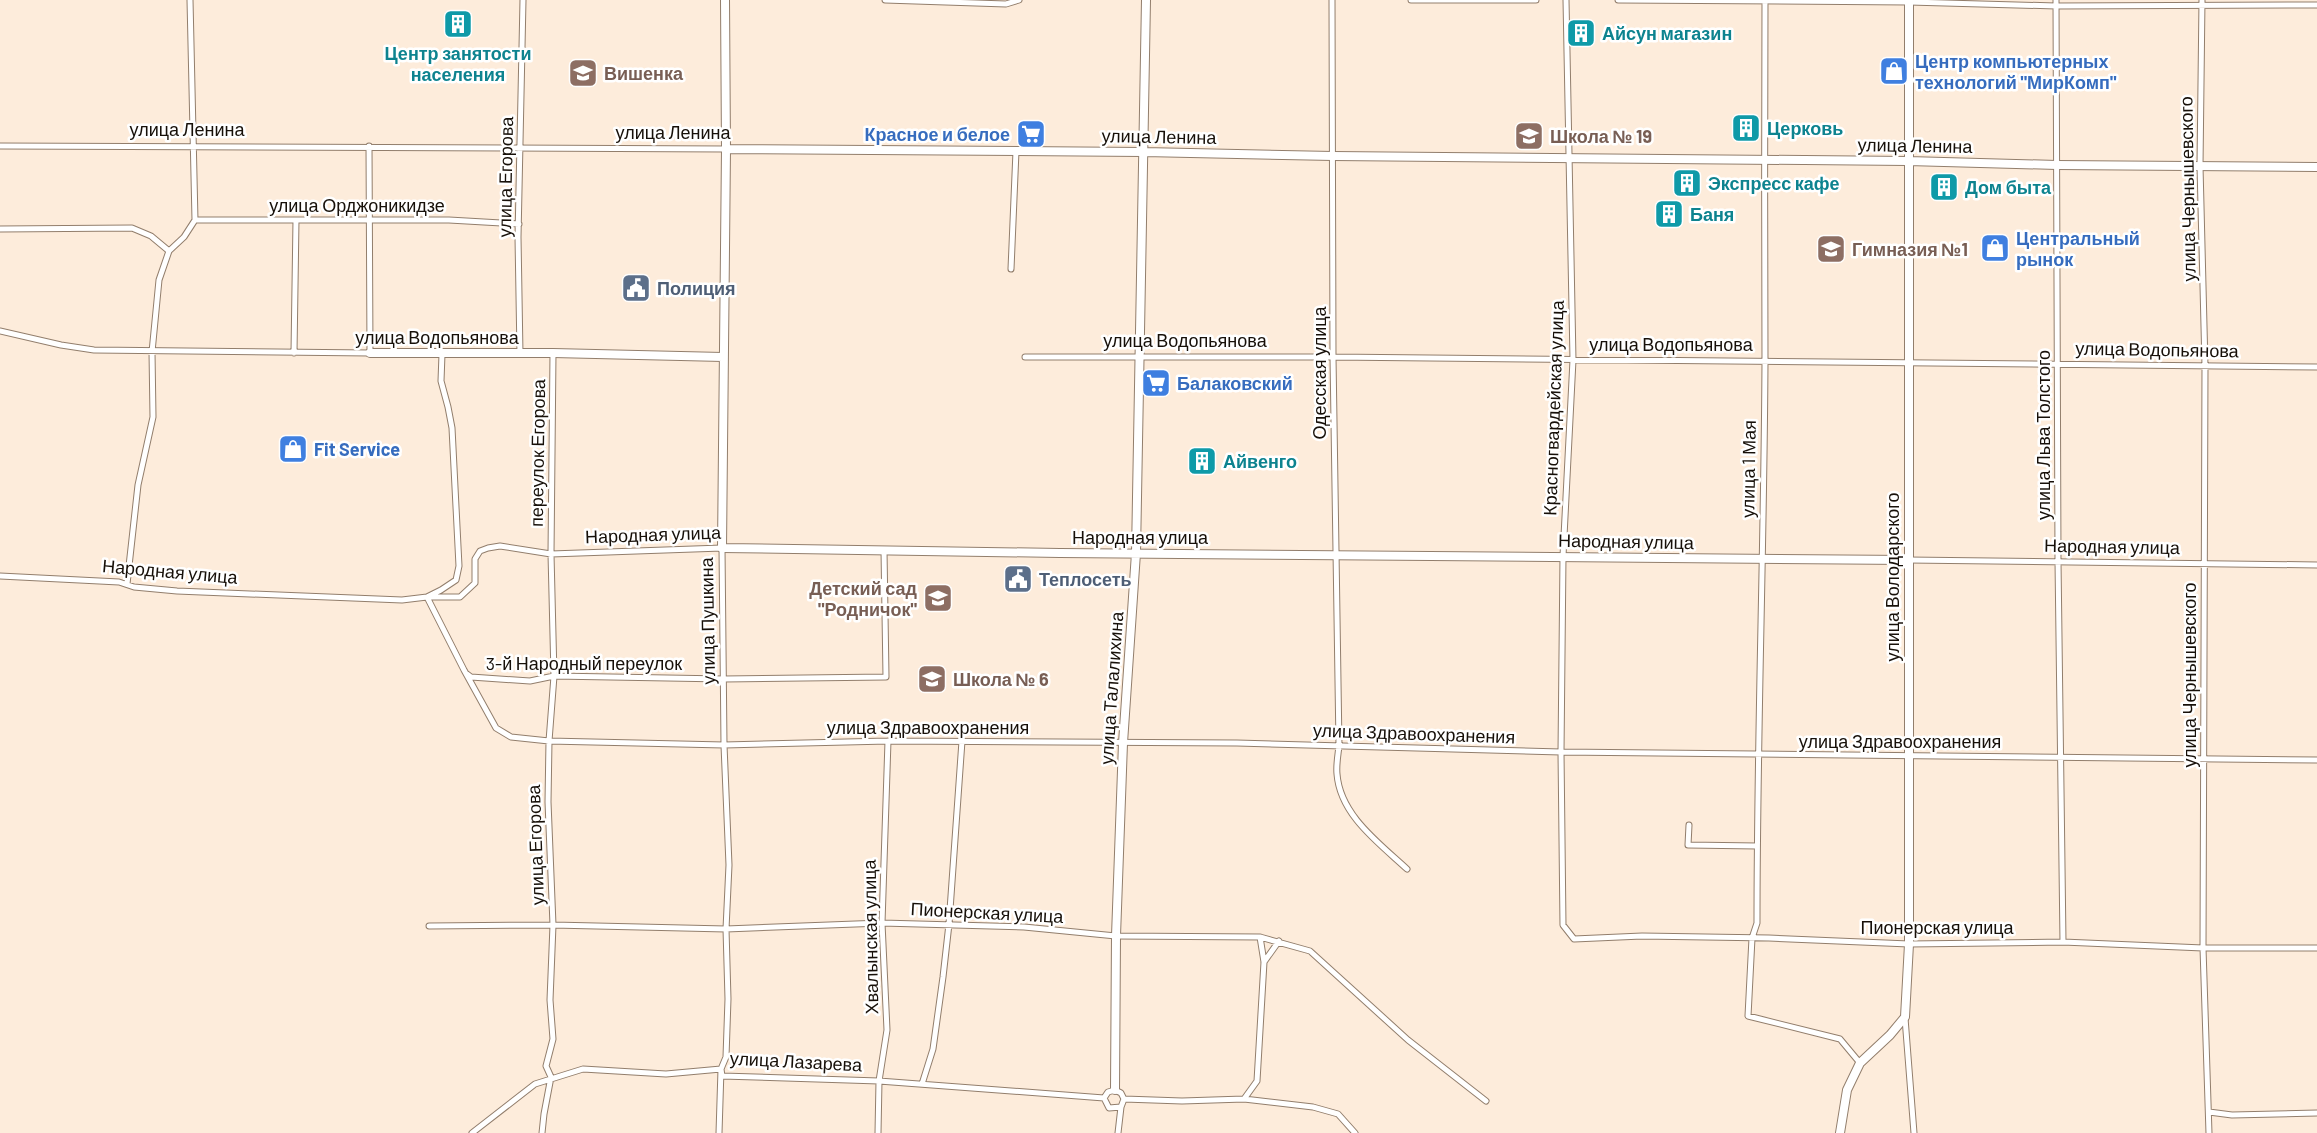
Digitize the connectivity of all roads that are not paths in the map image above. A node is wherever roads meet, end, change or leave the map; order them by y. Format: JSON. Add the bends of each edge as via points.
{"nodes":[{"id":1,"x":190,"y":0,"type":"edge"},
{"id":2,"x":523,"y":0,"type":"edge"},
{"id":3,"x":725,"y":0,"type":"edge"},
{"id":4,"x":885,"y":0,"type":"edge"},
{"id":5,"x":1019,"y":0,"type":"edge"},
{"id":6,"x":1146,"y":0,"type":"edge"},
{"id":7,"x":1332,"y":0,"type":"edge"},
{"id":8,"x":1411,"y":0,"type":"edge"},
{"id":9,"x":1536,"y":0,"type":"edge"},
{"id":10,"x":1566,"y":0,"type":"edge"},
{"id":11,"x":1618,"y":0,"type":"edge"},
{"id":12,"x":1766,"y":1,"type":"edge"},
{"id":13,"x":1909,"y":1,"type":"edge"},
{"id":14,"x":2056,"y":3,"type":"edge"},
{"id":15,"x":2202,"y":3,"type":"edge"},
{"id":16,"x":2317,"y":5,"type":"edge"},
{"id":17,"x":193,"y":145,"type":"junction"},
{"id":18,"x":0,"y":146,"type":"edge"},
{"id":19,"x":369,"y":147,"type":"junction"},
{"id":20,"x":520,"y":148,"type":"junction"},
{"id":21,"x":726,"y":149,"type":"junction"},
{"id":22,"x":1016,"y":151,"type":"junction"},
{"id":23,"x":1144,"y":152,"type":"junction"},
{"id":24,"x":1333,"y":156,"type":"junction"},
{"id":25,"x":1569,"y":157,"type":"junction"},
{"id":26,"x":1763,"y":160,"type":"junction"},
{"id":27,"x":1908,"y":161,"type":"junction"},
{"id":28,"x":2057,"y":165,"type":"junction"},
{"id":29,"x":2200,"y":166,"type":"junction"},
{"id":30,"x":2317,"y":167,"type":"edge"},
{"id":31,"x":195,"y":220,"type":"junction"},
{"id":32,"x":296,"y":220,"type":"junction"},
{"id":33,"x":368,"y":220,"type":"junction"},
{"id":34,"x":519,"y":224,"type":"junction"},
{"id":35,"x":0,"y":229,"type":"edge"},
{"id":36,"x":169,"y":251,"type":"junction"},
{"id":37,"x":1011,"y":268,"type":"dead end"},
{"id":38,"x":0,"y":330,"type":"edge"},
{"id":39,"x":152,"y":352,"type":"junction"},
{"id":40,"x":294,"y":352,"type":"junction"},
{"id":41,"x":370,"y":353,"type":"junction"},
{"id":42,"x":553,"y":353,"type":"junction"},
{"id":43,"x":442,"y":354,"type":"junction"},
{"id":44,"x":520,"y":354,"type":"junction"},
{"id":45,"x":723,"y":357,"type":"junction"},
{"id":46,"x":1025,"y":357,"type":"dead end"},
{"id":47,"x":1141,"y":357,"type":"junction"},
{"id":48,"x":1333,"y":357,"type":"junction"},
{"id":49,"x":1573,"y":360,"type":"junction"},
{"id":50,"x":1765,"y":361,"type":"junction"},
{"id":51,"x":1909,"y":362,"type":"junction"},
{"id":52,"x":2058,"y":364,"type":"junction"},
{"id":53,"x":2205,"y":366,"type":"junction"},
{"id":54,"x":2317,"y":367,"type":"edge"},
{"id":55,"x":722,"y":548,"type":"junction"},
{"id":56,"x":884,"y":550,"type":"junction"},
{"id":57,"x":1136,"y":553,"type":"junction"},
{"id":58,"x":551,"y":554,"type":"junction"},
{"id":59,"x":1336,"y":554,"type":"junction"},
{"id":60,"x":1563,"y":556,"type":"junction"},
{"id":61,"x":1762,"y":559,"type":"junction"},
{"id":62,"x":1908,"y":560,"type":"junction"},
{"id":63,"x":2058,"y":561,"type":"junction"},
{"id":64,"x":2203,"y":564,"type":"junction"},
{"id":65,"x":2317,"y":565,"type":"edge"},
{"id":66,"x":0,"y":576,"type":"edge"},
{"id":67,"x":127,"y":584,"type":"junction"},
{"id":68,"x":427,"y":597,"type":"junction"},
{"id":69,"x":464,"y":670,"type":"junction"},
{"id":70,"x":554,"y":676,"type":"junction"},
{"id":71,"x":724,"y":679,"type":"junction"},
{"id":72,"x":549,"y":741,"type":"junction"},
{"id":73,"x":888,"y":741,"type":"junction"},
{"id":74,"x":962,"y":741,"type":"junction"},
{"id":75,"x":1123,"y":743,"type":"junction"},
{"id":76,"x":724,"y":745,"type":"junction"},
{"id":77,"x":1339,"y":746,"type":"junction"},
{"id":78,"x":1561,"y":752,"type":"junction"},
{"id":79,"x":1760,"y":755,"type":"junction"},
{"id":80,"x":1908,"y":757,"type":"junction"},
{"id":81,"x":2059,"y":757,"type":"junction"},
{"id":82,"x":2204,"y":760,"type":"junction"},
{"id":83,"x":2317,"y":760,"type":"edge"},
{"id":84,"x":1689,"y":825,"type":"dead end"},
{"id":85,"x":1757,"y":846,"type":"junction"},
{"id":86,"x":1407,"y":869,"type":"dead end"},
{"id":87,"x":882,"y":923,"type":"junction"},
{"id":88,"x":949,"y":924,"type":"junction"},
{"id":89,"x":553,"y":925,"type":"junction"},
{"id":90,"x":1563,"y":925,"type":"joint"},
{"id":91,"x":429,"y":926,"type":"dead end"},
{"id":92,"x":726,"y":929,"type":"junction"},
{"id":93,"x":1116,"y":936,"type":"junction"},
{"id":94,"x":1260,"y":937,"type":"junction"},
{"id":95,"x":1752,"y":938,"type":"junction"},
{"id":96,"x":1279,"y":941,"type":"junction"},
{"id":97,"x":2063,"y":942,"type":"junction"},
{"id":98,"x":1908,"y":944,"type":"junction"},
{"id":99,"x":2203,"y":948,"type":"junction"},
{"id":100,"x":2317,"y":948,"type":"edge"},
{"id":101,"x":1264,"y":962,"type":"junction"},
{"id":102,"x":1905,"y":1017,"type":"junction"},
{"id":103,"x":1860,"y":1063,"type":"junction"},
{"id":104,"x":722,"y":1073,"type":"junction"},
{"id":105,"x":551,"y":1077,"type":"junction"},
{"id":106,"x":879,"y":1081,"type":"junction"},
{"id":107,"x":921,"y":1084,"type":"junction"},
{"id":108,"x":1115,"y":1090,"type":"junction"},
{"id":109,"x":1104,"y":1098,"type":"junction"},
{"id":110,"x":1124,"y":1099,"type":"junction"},
{"id":111,"x":1244,"y":1099,"type":"junction"},
{"id":112,"x":1486,"y":1101,"type":"dead end"},
{"id":113,"x":1120,"y":1107,"type":"junction"},
{"id":114,"x":2208,"y":1112,"type":"junction"},
{"id":115,"x":2317,"y":1113,"type":"edge"},
{"id":116,"x":472,"y":1133,"type":"edge"},
{"id":117,"x":542,"y":1133,"type":"edge"},
{"id":118,"x":720,"y":1133,"type":"edge"},
{"id":119,"x":878,"y":1133,"type":"edge"},
{"id":120,"x":1118,"y":1133,"type":"edge"},
{"id":121,"x":1355,"y":1133,"type":"edge"},
{"id":122,"x":1840,"y":1133,"type":"edge"},
{"id":123,"x":1914,"y":1133,"type":"edge"},
{"id":124,"x":2209,"y":1133,"type":"edge"}],
"edges":[{"from":1,"to":17,"type":"street"},
{"from":2,"to":20,"type":"street","name":"улица Егорова"},
{"from":3,"to":21,"type":"street","name":"улица Пушкина"},
{"from":4,"to":5,"type":"street","via":[[1006,4]]},
{"from":6,"to":23,"type":"street","name":"улица Талалихина"},
{"from":7,"to":24,"type":"street","name":"Одесская улица"},
{"from":8,"to":9,"type":"street"},
{"from":10,"to":25,"type":"street","name":"Красногвардейская улица"},
{"from":11,"to":12,"type":"street"},
{"from":12,"to":13,"type":"street"},
{"from":12,"to":26,"type":"street","name":"улица 1 Мая"},
{"from":13,"to":14,"type":"street"},
{"from":13,"to":27,"type":"street","name":"улица Володарского"},
{"from":14,"to":15,"type":"street"},
{"from":14,"to":28,"type":"street","name":"улица Льва Толстого"},
{"from":15,"to":16,"type":"street"},
{"from":15,"to":29,"type":"street","name":"улица Чернышевского"},
{"from":17,"to":18,"type":"street","name":"улица Ленина"},
{"from":17,"to":19,"type":"street","name":"улица Ленина"},
{"from":17,"to":31,"type":"street"},
{"from":19,"to":20,"type":"street","name":"улица Ленина"},
{"from":19,"to":33,"type":"street"},
{"from":20,"to":21,"type":"street","name":"улица Ленина"},
{"from":20,"to":34,"type":"street","name":"улица Егорова"},
{"from":21,"to":22,"type":"street","name":"улица Ленина"},
{"from":21,"to":45,"type":"street","name":"улица Пушкина"},
{"from":22,"to":23,"type":"street","name":"улица Ленина"},
{"from":22,"to":37,"type":"street"},
{"from":23,"to":24,"type":"street","name":"улица Ленина"},
{"from":23,"to":47,"type":"street","name":"улица Талалихина"},
{"from":24,"to":25,"type":"street","name":"улица Ленина"},
{"from":24,"to":48,"type":"street","name":"Одесская улица"},
{"from":25,"to":26,"type":"street","name":"улица Ленина"},
{"from":25,"to":49,"type":"street","name":"Красногвардейская улица"},
{"from":26,"to":27,"type":"street","name":"улица Ленина"},
{"from":26,"to":50,"type":"street","name":"улица 1 Мая"},
{"from":27,"to":28,"type":"street","name":"улица Ленина"},
{"from":27,"to":51,"type":"street","name":"улица Володарского"},
{"from":28,"to":29,"type":"street","name":"улица Ленина"},
{"from":28,"to":52,"type":"street","name":"улица Льва Толстого"},
{"from":29,"to":30,"type":"street","name":"улица Ленина"},
{"from":29,"to":53,"type":"street","name":"улица Чернышевского"},
{"from":31,"to":32,"type":"street","name":"улица Орджоникидзе"},
{"from":31,"to":36,"type":"street"},
{"from":32,"to":33,"type":"street","name":"улица Орджоникидзе"},
{"from":32,"to":40,"type":"street"},
{"from":33,"to":34,"type":"street","name":"улица Орджоникидзе"},
{"from":33,"to":41,"type":"street"},
{"from":34,"to":44,"type":"street","name":"улица Егорова"},
{"from":35,"to":36,"type":"street","via":[[132,228],[151,236]]},
{"from":36,"to":39,"type":"street","via":[[159,280]]},
{"from":38,"to":39,"type":"street","name":"улица Водопьянова","via":[[72,347]]},
{"from":39,"to":40,"type":"street","name":"улица Водопьянова"},
{"from":39,"to":67,"type":"street","via":[[153,417],[138,485]]},
{"from":40,"to":41,"type":"street","name":"улица Водопьянова"},
{"from":41,"to":43,"type":"street","name":"улица Водопьянова"},
{"from":42,"to":44,"type":"street","name":"улица Водопьянова"},
{"from":42,"to":45,"type":"street","name":"улица Водопьянова"},
{"from":42,"to":58,"type":"street","name":"переулок Егорова"},
{"from":43,"to":44,"type":"street","name":"улица Водопьянова"},
{"from":43,"to":68,"type":"street","via":[[441,381],[452,428],[459,566],[456,580]]},
{"from":45,"to":55,"type":"street","name":"улица Пушкина"},
{"from":46,"to":47,"type":"street","name":"улица Водопьянова"},
{"from":47,"to":48,"type":"street","name":"улица Водопьянова"},
{"from":47,"to":57,"type":"street","name":"улица Талалихина"},
{"from":48,"to":49,"type":"street","name":"улица Водопьянова"},
{"from":48,"to":59,"type":"street","name":"Одесская улица"},
{"from":49,"to":50,"type":"street","name":"улица Водопьянова"},
{"from":49,"to":60,"type":"street","name":"Красногвардейская улица"},
{"from":50,"to":51,"type":"street","name":"улица Водопьянова"},
{"from":50,"to":61,"type":"street","name":"улица 1 Мая"},
{"from":51,"to":52,"type":"street","name":"улица Водопьянова"},
{"from":51,"to":62,"type":"street","name":"улица Володарского"},
{"from":52,"to":53,"type":"street","name":"улица Водопьянова"},
{"from":52,"to":63,"type":"street","name":"улица Льва Толстого"},
{"from":53,"to":54,"type":"street","name":"улица Водопьянова"},
{"from":53,"to":64,"type":"street","name":"улица Чернышевского"},
{"from":55,"to":56,"type":"street","name":"Народная улица"},
{"from":55,"to":58,"type":"street","name":"Народная улица"},
{"from":55,"to":71,"type":"street","name":"улица Пушкина"},
{"from":56,"to":57,"type":"street","name":"Народная улица"},
{"from":56,"to":71,"type":"street","name":"3-й Народный переулок","via":[[886,677]]},
{"from":57,"to":59,"type":"street","name":"Народная улица"},
{"from":57,"to":75,"type":"street","name":"улица Талалихина"},
{"from":58,"to":68,"type":"street","name":"Народная улица","via":[[500,546],[480,551],[475,559],[475,583],[460,597]]},
{"from":58,"to":70,"type":"street","name":"улица Егорова"},
{"from":59,"to":60,"type":"street","name":"Народная улица"},
{"from":59,"to":77,"type":"street","name":"Одесская улица"},
{"from":60,"to":61,"type":"street","name":"Народная улица"},
{"from":60,"to":78,"type":"street","name":"Красногвардейская улица"},
{"from":61,"to":62,"type":"street","name":"Народная улица"},
{"from":61,"to":79,"type":"street","name":"улица 1 Мая"},
{"from":62,"to":63,"type":"street","name":"Народная улица"},
{"from":62,"to":80,"type":"street","name":"улица Володарского"},
{"from":63,"to":64,"type":"street","name":"Народная улица"},
{"from":63,"to":81,"type":"street","name":"улица Льва Толстого"},
{"from":64,"to":65,"type":"street","name":"Народная улица"},
{"from":64,"to":82,"type":"street","name":"улица Чернышевского"},
{"from":66,"to":67,"type":"street","name":"Народная улица"},
{"from":67,"to":68,"type":"street","name":"Народная улица","via":[[177,591],[348,599]]},
{"from":68,"to":69,"type":"street"},
{"from":69,"to":70,"type":"street","name":"3-й Народный переулок","via":[[471,677],[497,680],[530,681]]},
{"from":69,"to":72,"type":"street","name":"улица Здравоохранения","via":[[496,728],[511,737]]},
{"from":70,"to":71,"type":"street","name":"3-й Народный переулок"},
{"from":70,"to":72,"type":"street","name":"улица Егорова"},
{"from":71,"to":76,"type":"street","name":"улица Пушкина"},
{"from":72,"to":76,"type":"street","name":"улица Здравоохранения"},
{"from":72,"to":89,"type":"street","name":"улица Егорова"},
{"from":73,"to":74,"type":"street","name":"улица Здравоохранения"},
{"from":73,"to":76,"type":"street","name":"улица Здравоохранения"},
{"from":73,"to":87,"type":"street","name":"Хвалынская улица"},
{"from":74,"to":75,"type":"street","name":"улица Здравоохранения"},
{"from":74,"to":88,"type":"street"},
{"from":75,"to":77,"type":"street","name":"улица Здравоохранения"},
{"from":75,"to":93,"type":"street","name":"улица Талалихина"},
{"from":76,"to":92,"type":"street","name":"улица Пушкина","via":[[729,865]]},
{"from":77,"to":78,"type":"street","name":"улица Здравоохранения"},
{"from":77,"to":86,"type":"street","name":"Одесская улица","via":[[1337,773],[1341,796],[1356,819]]},
{"from":78,"to":79,"type":"street","name":"улица Здравоохранения"},
{"from":78,"to":90,"type":"street","name":"Красногвардейская улица"},
{"from":79,"to":80,"type":"street","name":"улица Здравоохранения"},
{"from":79,"to":85,"type":"street","name":"улица 1 Мая"},
{"from":80,"to":81,"type":"street","name":"улица Здравоохранения"},
{"from":80,"to":98,"type":"street","name":"улица Володарского"},
{"from":81,"to":82,"type":"street","name":"улица Здравоохранения"},
{"from":81,"to":97,"type":"street","name":"улица Льва Толстого"},
{"from":82,"to":83,"type":"street","name":"улица Здравоохранения"},
{"from":82,"to":99,"type":"street","name":"улица Чернышевского"},
{"from":84,"to":85,"type":"street","via":[[1688,845]]},
{"from":85,"to":95,"type":"street","name":"улица 1 Мая","via":[[1757,922]]},
{"from":87,"to":88,"type":"street","name":"Пионерская улица"},
{"from":87,"to":92,"type":"street","name":"Пионерская улица"},
{"from":87,"to":106,"type":"street","name":"Хвалынская улица","via":[[887,1030]]},
{"from":88,"to":93,"type":"street","name":"Пионерская улица"},
{"from":88,"to":107,"type":"street","via":[[933,1049]]},
{"from":89,"to":91,"type":"street","name":"Пионерская улица"},
{"from":89,"to":92,"type":"street","name":"Пионерская улица"},
{"from":89,"to":105,"type":"street","name":"улица Егорова","via":[[553,1038],[546,1066]]},
{"from":90,"to":95,"type":"street","name":"Пионерская улица","via":[[1574,939]]},
{"from":92,"to":104,"type":"street","name":"улица Пушкина","via":[[728,999]]},
{"from":93,"to":94,"type":"street","name":"Пионерская улица"},
{"from":93,"to":108,"type":"street","name":"улица Талалихина"},
{"from":94,"to":96,"type":"street","name":"Пионерская улица"},
{"from":94,"to":101,"type":"street"},
{"from":95,"to":98,"type":"street","name":"Пионерская улица"},
{"from":95,"to":103,"type":"street","name":"улица 1 Мая","via":[[1748,1016],[1840,1039]]},
{"from":96,"to":101,"type":"street"},
{"from":96,"to":112,"type":"street","name":"Пионерская улица","via":[[1310,951],[1408,1040]]},
{"from":97,"to":98,"type":"street","name":"Пионерская улица"},
{"from":97,"to":99,"type":"street","name":"Пионерская улица"},
{"from":98,"to":102,"type":"street","name":"улица Володарского"},
{"from":99,"to":100,"type":"street","name":"Пионерская улица"},
{"from":99,"to":114,"type":"street","name":"улица Чернышевского"},
{"from":101,"to":111,"type":"street","via":[[1257,1081]]},
{"from":102,"to":103,"type":"street"},
{"from":102,"to":123,"type":"street"},
{"from":103,"to":122,"type":"street","via":[[1847,1090]]},
{"from":104,"to":105,"type":"street","name":"улица Лазарева","via":[[583,1069]]},
{"from":104,"to":106,"type":"street","name":"улица Лазарева"},
{"from":104,"to":118,"type":"street","name":"улица Пушкина"},
{"from":105,"to":116,"type":"street","name":"улица Лазарева","via":[[513,1099]]},
{"from":105,"to":117,"type":"street","name":"улица Егорова"},
{"from":106,"to":107,"type":"street","name":"улица Лазарева"},
{"from":106,"to":119,"type":"street","name":"Хвалынская улица"},
{"from":107,"to":109,"type":"street","name":"улица Лазарева"},
{"from":108,"to":109,"type":"street"},
{"from":108,"to":110,"type":"street"},
{"from":109,"to":113,"type":"street","via":[[1109,1108]]},
{"from":110,"to":111,"type":"street"},
{"from":110,"to":113,"type":"street"},
{"from":111,"to":121,"type":"street","via":[[1338,1114]]},
{"from":113,"to":120,"type":"street"},
{"from":114,"to":115,"type":"street"},
{"from":114,"to":124,"type":"street","name":"улица Чернышевского"}]}
